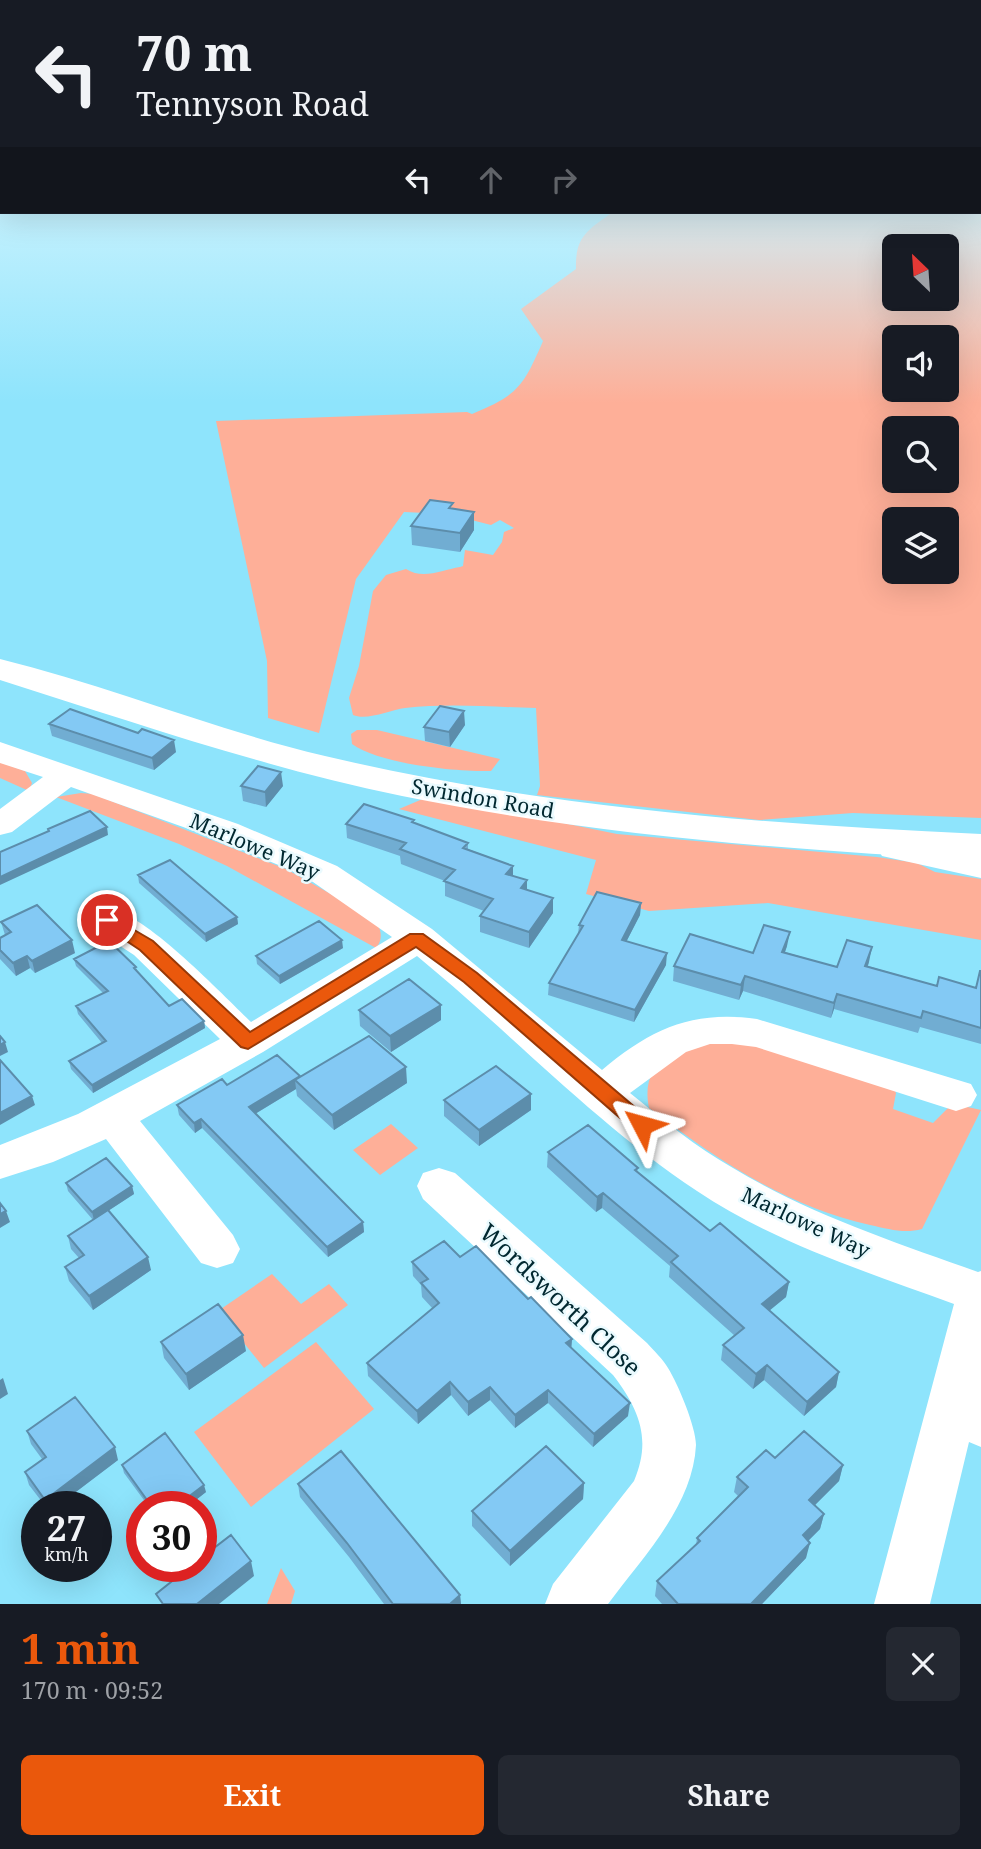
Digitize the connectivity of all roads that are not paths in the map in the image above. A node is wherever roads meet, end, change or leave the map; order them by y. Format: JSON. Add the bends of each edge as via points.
{"nodes":[{"id":1,"x":0,"y":669,"type":"edge"},
{"id":2,"x":0,"y":752,"type":"edge"},
{"id":3,"x":67,"y":774,"type":"junction"},
{"id":4,"x":0,"y":825,"type":"edge"},
{"id":5,"x":865,"y":842,"type":"junction"},
{"id":6,"x":981,"y":847,"type":"edge"},
{"id":7,"x":981,"y":867,"type":"edge"},
{"id":8,"x":107,"y":920,"type":"dead end"},
{"id":9,"x":417,"y":939,"type":"junction"},
{"id":10,"x":248,"y":1042,"type":"junction"},
{"id":11,"x":602,"y":1093,"type":"junction"},
{"id":12,"x":935,"y":1097,"type":"dead end"},
{"id":13,"x":112,"y":1116,"type":"junction"},
{"id":14,"x":0,"y":1162,"type":"edge"},
{"id":15,"x":439,"y":1186,"type":"dead end"},
{"id":16,"x":217,"y":1249,"type":"dead end"},
{"id":17,"x":981,"y":1292,"type":"edge"},
{"id":18,"x":967,"y":1416,"type":"edge"},
{"id":19,"x":573,"y":1604,"type":"edge"},
{"id":20,"x":902,"y":1604,"type":"edge"}],
"edges":[{"from":1,"to":5,"type":"main road","name":"Swindon Road","via":[[228,740],[422,787],[604,818]]},
{"from":2,"to":3,"type":"street","name":"Marlowe Way"},
{"from":3,"to":4,"type":"street"},
{"from":3,"to":9,"type":"street","name":"Marlowe Way","via":[[295,858],[350,890]]},
{"from":5,"to":6,"type":"main road","name":"Swindon Road"},
{"from":5,"to":7,"type":"street"},
{"from":8,"to":10,"type":"street","via":[[147,946]]},
{"from":9,"to":10,"type":"street"},
{"from":9,"to":11,"type":"street","name":"Marlowe Way","via":[[470,978]]},
{"from":10,"to":13,"type":"street"},
{"from":11,"to":12,"type":"street","via":[[658,1047],[693,1033],[732,1029],[757,1033]]},
{"from":11,"to":17,"type":"street","name":"Marlowe Way","via":[[683,1158],[768,1210]]},
{"from":13,"to":14,"type":"street","via":[[62,1141]]},
{"from":13,"to":16,"type":"street"},
{"from":15,"to":19,"type":"street","name":"Wordsworth Close","via":[[630,1359],[651,1385],[662,1413],[670,1441],[653,1499]]},
{"from":17,"to":18,"type":"street"},
{"from":18,"to":20,"type":"street"}]}
